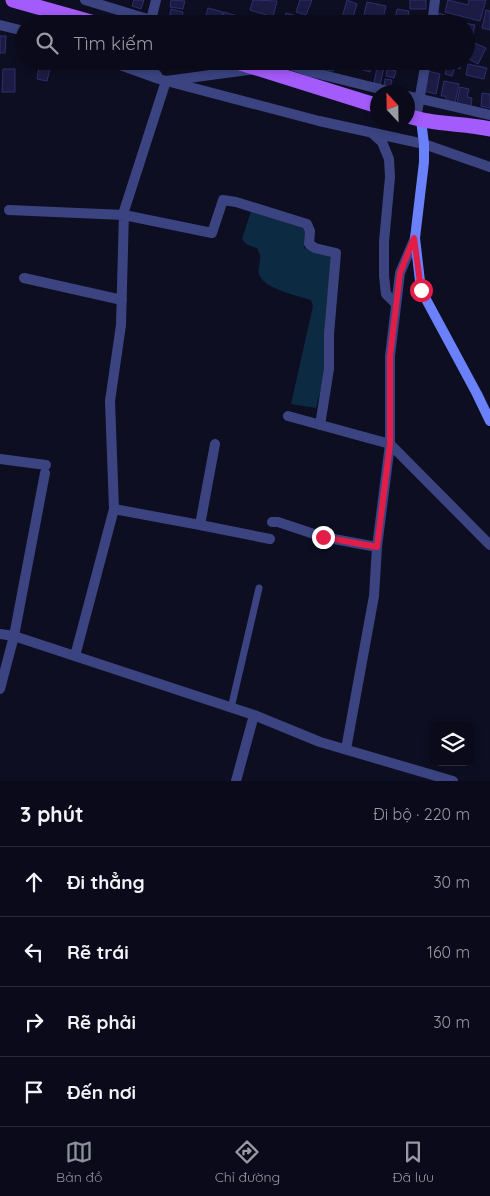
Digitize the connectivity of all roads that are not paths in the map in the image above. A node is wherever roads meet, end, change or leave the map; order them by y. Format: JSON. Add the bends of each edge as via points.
{"nodes":[{"id":1,"x":13,"y":0,"type":"edge"},
{"id":2,"x":85,"y":0,"type":"edge"},
{"id":3,"x":156,"y":0,"type":"edge"},
{"id":4,"x":435,"y":0,"type":"edge"},
{"id":5,"x":61,"y":15,"type":"edge"},
{"id":6,"x":130,"y":15,"type":"edge"},
{"id":7,"x":153,"y":15,"type":"edge"},
{"id":8,"x":433,"y":15,"type":"edge"},
{"id":9,"x":0,"y":25,"type":"edge"},
{"id":10,"x":15,"y":29,"type":"edge"},
{"id":11,"x":135,"y":70,"type":"edge"},
{"id":12,"x":150,"y":70,"type":"edge"},
{"id":13,"x":253,"y":70,"type":"edge"},
{"id":14,"x":264,"y":70,"type":"edge"},
{"id":15,"x":305,"y":70,"type":"edge"},
{"id":16,"x":425,"y":70,"type":"edge"},
{"id":17,"x":166,"y":81,"type":"junction"},
{"id":18,"x":370,"y":87,"type":"edge"},
{"id":19,"x":415,"y":98,"type":"edge"},
{"id":20,"x":420,"y":100,"type":"junction"},
{"id":21,"x":370,"y":103,"type":"edge"},
{"id":22,"x":490,"y":115,"type":"edge"},
{"id":23,"x":415,"y":118,"type":"edge"},
{"id":24,"x":490,"y":129,"type":"edge"},
{"id":25,"x":371,"y":133,"type":"junction"},
{"id":26,"x":424,"y":144,"type":"junction"},
{"id":27,"x":490,"y":167,"type":"edge"},
{"id":28,"x":9,"y":210,"type":"dead end"},
{"id":29,"x":124,"y":215,"type":"junction"},
{"id":30,"x":414,"y":238,"type":"junction"},
{"id":31,"x":24,"y":278,"type":"dead end"},
{"id":32,"x":122,"y":300,"type":"junction"},
{"id":33,"x":396,"y":304,"type":"junction"},
{"id":34,"x":477,"y":394,"type":"junction"},
{"id":35,"x":490,"y":411,"type":"edge"},
{"id":36,"x":288,"y":416,"type":"dead end"},
{"id":37,"x":490,"y":421,"type":"edge"},
{"id":38,"x":320,"y":425,"type":"junction"},
{"id":39,"x":216,"y":444,"type":"dead end"},
{"id":40,"x":390,"y":444,"type":"junction"},
{"id":41,"x":0,"y":460,"type":"edge"},
{"id":42,"x":114,"y":509,"type":"junction"},
{"id":43,"x":272,"y":522,"type":"dead end"},
{"id":44,"x":200,"y":525,"type":"junction"},
{"id":45,"x":270,"y":539,"type":"dead end"},
{"id":46,"x":490,"y":545,"type":"edge"},
{"id":47,"x":377,"y":547,"type":"junction"},
{"id":48,"x":259,"y":588,"type":"dead end"},
{"id":49,"x":0,"y":634,"type":"edge"},
{"id":50,"x":14,"y":636,"type":"junction"},
{"id":51,"x":75,"y":656,"type":"junction"},
{"id":52,"x":0,"y":689,"type":"edge"},
{"id":53,"x":231,"y":708,"type":"junction"},
{"id":54,"x":254,"y":715,"type":"junction"},
{"id":55,"x":346,"y":750,"type":"junction"},
{"id":56,"x":236,"y":781,"type":"edge"},
{"id":57,"x":453,"y":781,"type":"edge"}],
"edges":[{"from":1,"to":5,"type":"main road"},
{"from":2,"to":6,"type":"street"},
{"from":3,"to":7,"type":"street"},
{"from":4,"to":8,"type":"street"},
{"from":9,"to":10,"type":"street"},
{"from":11,"to":17,"type":"street"},
{"from":12,"to":17,"type":"street"},
{"from":13,"to":17,"type":"street"},
{"from":14,"to":21,"type":"main road"},
{"from":15,"to":18,"type":"street"},
{"from":16,"to":20,"type":"street"},
{"from":17,"to":25,"type":"street"},
{"from":17,"to":29,"type":"street"},
{"from":19,"to":20,"type":"street"},
{"from":20,"to":22,"type":"street"},
{"from":20,"to":23,"type":"street"},
{"from":23,"to":24,"type":"main road"},
{"from":23,"to":26,"type":"main road"},
{"from":25,"to":26,"type":"street"},
{"from":25,"to":33,"type":"street","via":[[382,142],[389,159],[384,276],[386,294]]},
{"from":26,"to":27,"type":"street"},
{"from":26,"to":30,"type":"main road"},
{"from":28,"to":29,"type":"street"},
{"from":29,"to":32,"type":"street"},
{"from":29,"to":38,"type":"street","via":[[212,233],[223,200],[236,202],[307,224],[309,244],[336,253],[328,334],[329,369]]},
{"from":30,"to":33,"type":"street","via":[[400,273]]},
{"from":30,"to":34,"type":"main road","via":[[421,290]]},
{"from":31,"to":32,"type":"street"},
{"from":32,"to":42,"type":"street","via":[[110,401]]},
{"from":33,"to":40,"type":"street","via":[[390,356]]},
{"from":34,"to":35,"type":"main road"},
{"from":34,"to":37,"type":"main road"},
{"from":36,"to":38,"type":"street"},
{"from":38,"to":40,"type":"street"},
{"from":39,"to":44,"type":"street"},
{"from":40,"to":46,"type":"street"},
{"from":40,"to":47,"type":"street"},
{"from":41,"to":50,"type":"street","via":[[45,470]]},
{"from":42,"to":44,"type":"street"},
{"from":42,"to":51,"type":"street"},
{"from":43,"to":47,"type":"street","via":[[323,537]]},
{"from":44,"to":45,"type":"street"},
{"from":47,"to":55,"type":"street","via":[[374,596]]},
{"from":48,"to":53,"type":"lane"},
{"from":49,"to":50,"type":"street"},
{"from":50,"to":51,"type":"street"},
{"from":50,"to":52,"type":"street"},
{"from":51,"to":53,"type":"street"},
{"from":53,"to":54,"type":"street"},
{"from":54,"to":55,"type":"street"},
{"from":54,"to":56,"type":"street"},
{"from":55,"to":57,"type":"street"}]}
